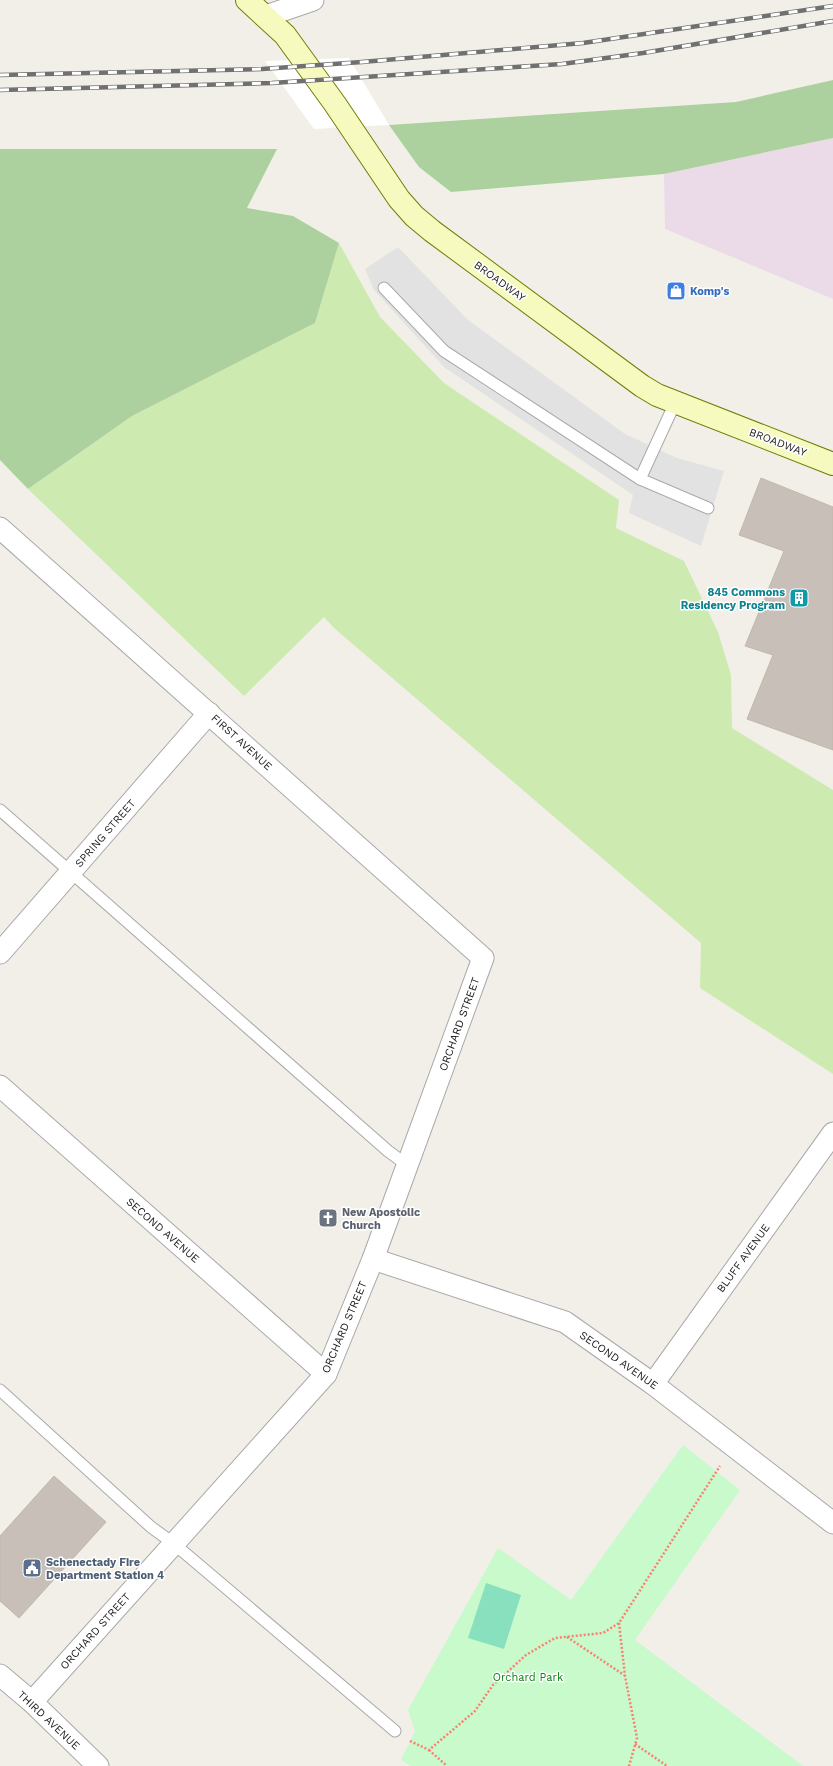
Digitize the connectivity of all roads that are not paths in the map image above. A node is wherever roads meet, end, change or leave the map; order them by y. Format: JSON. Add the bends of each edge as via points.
{"nodes":[{"id":1,"x":247,"y":0,"type":"edge"},
{"id":2,"x":313,"y":0,"type":"edge"},
{"id":3,"x":266,"y":16,"type":"junction"},
{"id":4,"x":384,"y":288,"type":"dead end"},
{"id":5,"x":675,"y":403,"type":"junction"},
{"id":6,"x":833,"y":464,"type":"edge"},
{"id":7,"x":640,"y":480,"type":"junction"},
{"id":8,"x":708,"y":508,"type":"dead end"},
{"id":9,"x":0,"y":528,"type":"edge"},
{"id":10,"x":209,"y":713,"type":"junction"},
{"id":11,"x":0,"y":810,"type":"edge"},
{"id":12,"x":71,"y":872,"type":"junction"},
{"id":13,"x":0,"y":953,"type":"edge"},
{"id":14,"x":483,"y":958,"type":"joint"},
{"id":15,"x":0,"y":1086,"type":"edge"},
{"id":16,"x":833,"y":1133,"type":"edge"},
{"id":17,"x":407,"y":1165,"type":"junction"},
{"id":18,"x":372,"y":1259,"type":"junction"},
{"id":19,"x":326,"y":1374,"type":"junction"},
{"id":20,"x":653,"y":1384,"type":"junction"},
{"id":21,"x":0,"y":1390,"type":"edge"},
{"id":22,"x":833,"y":1522,"type":"edge"},
{"id":23,"x":173,"y":1543,"type":"junction"},
{"id":24,"x":0,"y":1675,"type":"edge"},
{"id":25,"x":32,"y":1702,"type":"junction"},
{"id":26,"x":395,"y":1731,"type":"road end"},
{"id":27,"x":98,"y":1766,"type":"edge"}],
"edges":[{"from":1,"to":3,"type":"main road","name":"BROADWAY"},
{"from":2,"to":3,"type":"street"},
{"from":3,"to":5,"type":"main road","name":"BROADWAY","via":[[285,35],[399,199],[414,216],[642,386]]},
{"from":4,"to":7,"type":"lane","via":[[444,352]]},
{"from":5,"to":6,"type":"main road","name":"BROADWAY"},
{"from":5,"to":7,"type":"lane"},
{"from":7,"to":8,"type":"lane"},
{"from":9,"to":10,"type":"street","name":"FIRST AVENUE"},
{"from":10,"to":12,"type":"street","name":"SPRING STREET"},
{"from":10,"to":14,"type":"street","name":"FIRST AVENUE"},
{"from":11,"to":12,"type":"lane"},
{"from":12,"to":13,"type":"street","name":"SPRING STREET"},
{"from":12,"to":17,"type":"lane","via":[[382,1146]]},
{"from":14,"to":17,"type":"street","name":"ORCHARD STREET"},
{"from":15,"to":19,"type":"street","name":"SECOND AVENUE"},
{"from":16,"to":20,"type":"street","name":"BLUFF AVENUE"},
{"from":17,"to":18,"type":"street","name":"ORCHARD STREET"},
{"from":18,"to":19,"type":"street","name":"ORCHARD STREET"},
{"from":18,"to":20,"type":"street","name":"SECOND AVENUE","via":[[565,1322]]},
{"from":19,"to":23,"type":"street","name":"ORCHARD STREET"},
{"from":20,"to":22,"type":"street","name":"SECOND AVENUE"},
{"from":21,"to":23,"type":"lane","via":[[151,1527]]},
{"from":23,"to":25,"type":"street","name":"ORCHARD STREET"},
{"from":23,"to":26,"type":"lane"},
{"from":24,"to":25,"type":"street","name":"THIRD AVENUE"},
{"from":25,"to":27,"type":"street","name":"THIRD AVENUE"}]}
